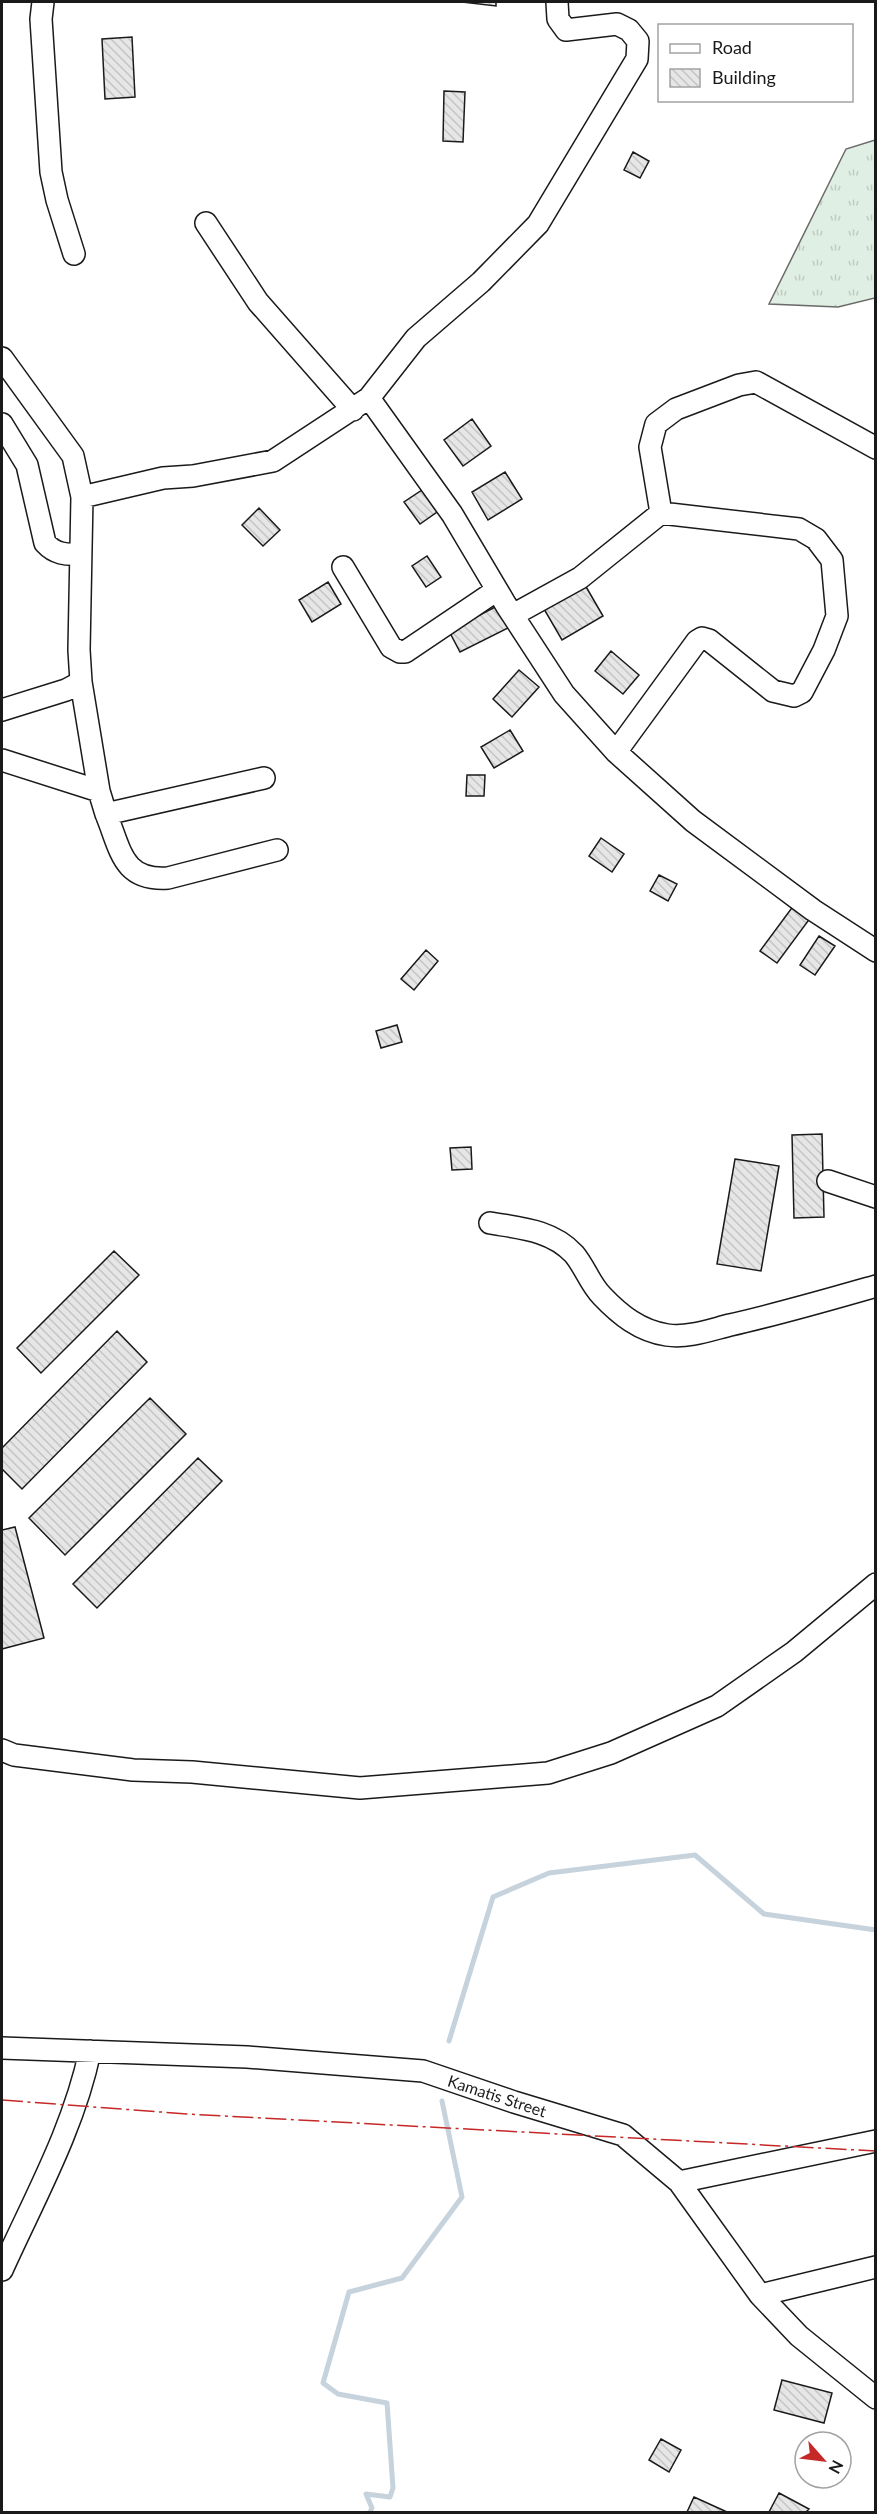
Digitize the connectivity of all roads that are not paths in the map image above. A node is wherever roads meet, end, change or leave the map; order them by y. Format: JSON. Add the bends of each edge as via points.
{"nodes":[{"id":1,"x":43,"y":2,"type":"edge"},
{"id":2,"x":557,"y":2,"type":"edge"},
{"id":3,"x":206,"y":223,"type":"dead end"},
{"id":4,"x":74,"y":255,"type":"dead end"},
{"id":5,"x":2,"y":358,"type":"edge"},
{"id":6,"x":361,"y":404,"type":"junction"},
{"id":7,"x":2,"y":424,"type":"edge"},
{"id":8,"x":876,"y":448,"type":"edge"},
{"id":9,"x":82,"y":497,"type":"junction"},
{"id":10,"x":661,"y":513,"type":"junction"},
{"id":11,"x":80,"y":554,"type":"junction"},
{"id":12,"x":343,"y":567,"type":"dead end"},
{"id":13,"x":497,"y":590,"type":"junction"},
{"id":14,"x":513,"y":615,"type":"junction"},
{"id":15,"x":81,"y":682,"type":"junction"},
{"id":16,"x":2,"y":710,"type":"edge"},
{"id":17,"x":616,"y":752,"type":"junction"},
{"id":18,"x":2,"y":760,"type":"edge"},
{"id":19,"x":264,"y":778,"type":"dead end"},
{"id":20,"x":99,"y":791,"type":"junction"},
{"id":21,"x":105,"y":814,"type":"junction"},
{"id":22,"x":278,"y":850,"type":"dead end"},
{"id":23,"x":876,"y":951,"type":"edge"},
{"id":24,"x":828,"y":1181,"type":"dead end"},
{"id":25,"x":876,"y":1197,"type":"edge"},
{"id":26,"x":490,"y":1223,"type":"dead end"},
{"id":27,"x":876,"y":1286,"type":"edge"},
{"id":28,"x":876,"y":1584,"type":"edge"},
{"id":29,"x":2,"y":1750,"type":"edge"},
{"id":30,"x":2,"y":2048,"type":"edge"},
{"id":31,"x":90,"y":2051,"type":"junction"},
{"id":32,"x":876,"y":2141,"type":"edge"},
{"id":33,"x":679,"y":2182,"type":"junction"},
{"id":34,"x":876,"y":2267,"type":"edge"},
{"id":35,"x":2,"y":2270,"type":"edge"},
{"id":36,"x":760,"y":2295,"type":"junction"},
{"id":37,"x":876,"y":2398,"type":"edge"}],
"edges":[{"from":1,"to":4,"type":"street","via":[[51,172]]},
{"from":2,"to":6,"type":"street","via":[[558,19],[566,30],[617,24],[628,30],[638,41],[637,59],[538,224],[481,282],[416,338]]},
{"from":3,"to":6,"type":"street","via":[[258,302]]},
{"from":5,"to":9,"type":"street","via":[[74,456]]},
{"from":6,"to":9,"type":"street","via":[[273,461],[163,478]]},
{"from":6,"to":13,"type":"street","via":[[452,514]]},
{"from":7,"to":11,"type":"street","via":[[27,465],[45,543],[65,555]]},
{"from":8,"to":10,"type":"street","via":[[766,386],[756,382],[739,385],[676,409],[656,424],[650,447]]},
{"from":9,"to":11,"type":"street"},
{"from":10,"to":14,"type":"street","via":[[580,578]]},
{"from":10,"to":17,"type":"street","via":[[799,529],[816,539],[832,560],[837,616],[811,675],[794,696],[773,691],[709,640],[697,641]]},
{"from":11,"to":15,"type":"street"},
{"from":12,"to":13,"type":"street","via":[[391,647],[399,652],[405,652]]},
{"from":13,"to":14,"type":"street"},
{"from":14,"to":17,"type":"street","via":[[564,694]]},
{"from":15,"to":16,"type":"street"},
{"from":15,"to":20,"type":"street"},
{"from":17,"to":23,"type":"street","via":[[693,821],[813,910]]},
{"from":18,"to":20,"type":"street"},
{"from":19,"to":21,"type":"street"},
{"from":20,"to":21,"type":"street"},
{"from":21,"to":22,"type":"street","via":[[127,866],[150,879],[168,878]]},
{"from":24,"to":25,"type":"street"},
{"from":26,"to":27,"type":"street","via":[[535,1230],[554,1238],[574,1254],[599,1294],[624,1317],[666,1335],[684,1336],[727,1326]]},
{"from":28,"to":29,"type":"street","via":[[794,1652],[717,1706],[611,1753],[548,1773],[360,1788],[133,1770],[14,1755]]},
{"from":30,"to":31,"type":"street","name":"Kamatis Street"},
{"from":31,"to":33,"type":"street","name":"Kamatis Street","via":[[247,2057],[423,2071],[623,2135]]},
{"from":31,"to":35,"type":"street","via":[[72,2116]]},
{"from":32,"to":33,"type":"street"},
{"from":33,"to":36,"type":"street","name":"Kamatis Street"},
{"from":34,"to":36,"type":"street"},
{"from":36,"to":37,"type":"street","name":"Kamatis Street","via":[[799,2336]]}]}
